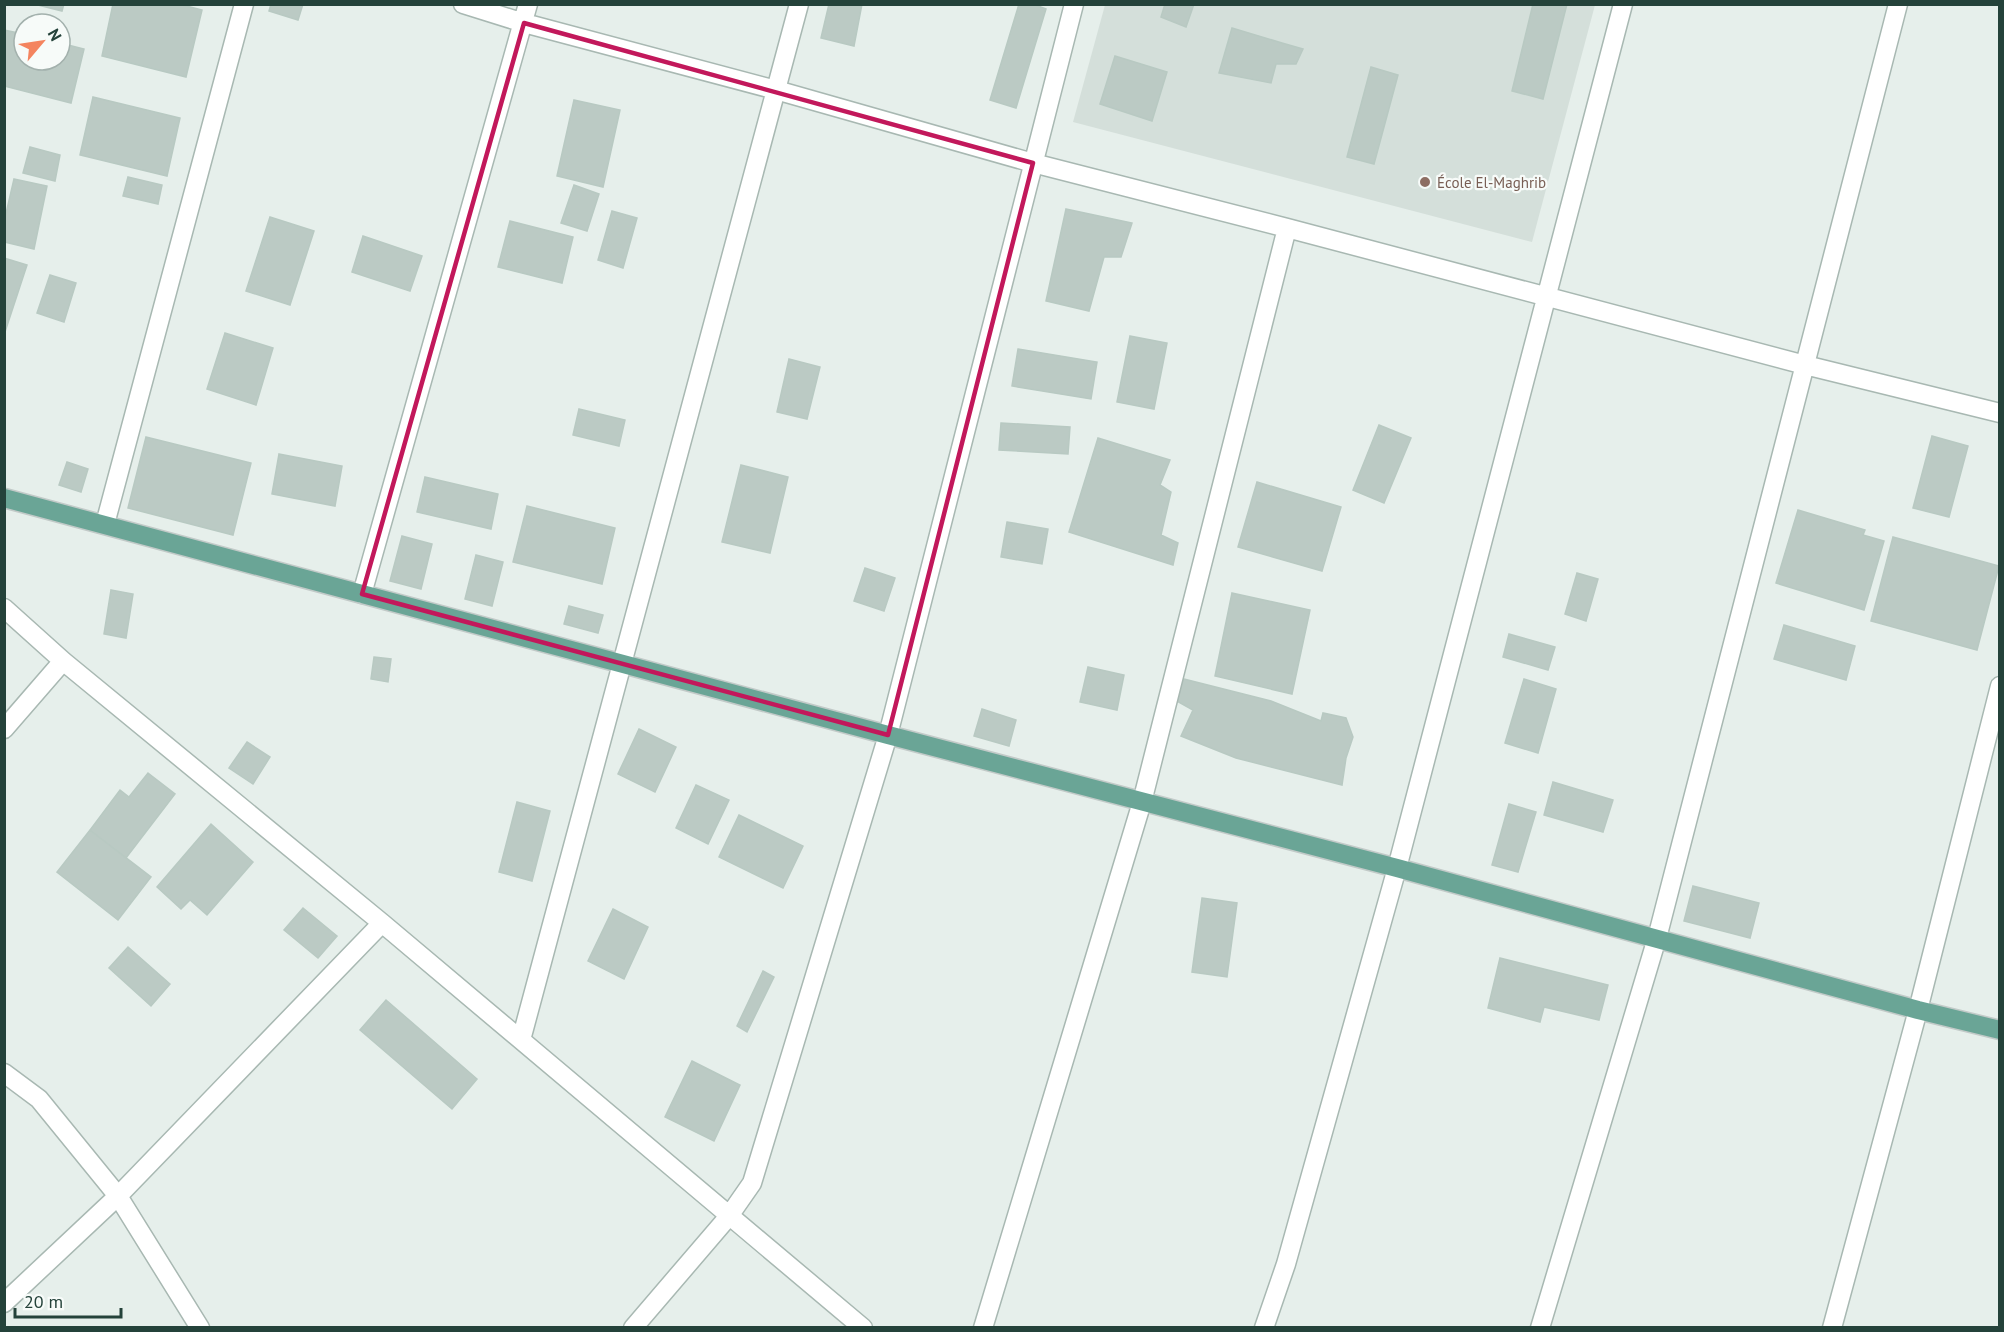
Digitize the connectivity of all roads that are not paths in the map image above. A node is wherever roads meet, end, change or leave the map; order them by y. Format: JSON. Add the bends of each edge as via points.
{"nodes":[{"id":1,"x":244,"y":4,"type":"edge"},
{"id":2,"x":463,"y":4,"type":"edge"},
{"id":3,"x":528,"y":4,"type":"edge"},
{"id":4,"x":799,"y":4,"type":"edge"},
{"id":5,"x":1074,"y":4,"type":"edge"},
{"id":6,"x":1623,"y":4,"type":"edge"},
{"id":7,"x":1898,"y":4,"type":"edge"},
{"id":8,"x":524,"y":23,"type":"junction"},
{"id":9,"x":776,"y":90,"type":"junction"},
{"id":10,"x":1033,"y":163,"type":"junction"},
{"id":11,"x":1287,"y":228,"type":"junction"},
{"id":12,"x":1548,"y":298,"type":"junction"},
{"id":13,"x":1805,"y":365,"type":"junction"},
{"id":14,"x":2000,"y":413,"type":"edge"},
{"id":15,"x":4,"y":498,"type":"edge"},
{"id":16,"x":105,"y":524,"type":"junction"},
{"id":17,"x":362,"y":594,"type":"junction"},
{"id":18,"x":4,"y":608,"type":"edge"},
{"id":19,"x":63,"y":661,"type":"junction"},
{"id":20,"x":622,"y":664,"type":"junction"},
{"id":21,"x":2000,"y":686,"type":"edge"},
{"id":22,"x":4,"y":729,"type":"edge"},
{"id":23,"x":888,"y":735,"type":"junction"},
{"id":24,"x":1142,"y":802,"type":"junction"},
{"id":25,"x":1397,"y":868,"type":"junction"},
{"id":26,"x":382,"y":923,"type":"junction"},
{"id":27,"x":1657,"y":938,"type":"junction"},
{"id":28,"x":1918,"y":1010,"type":"junction"},
{"id":29,"x":2000,"y":1030,"type":"edge"},
{"id":30,"x":521,"y":1040,"type":"junction"},
{"id":31,"x":4,"y":1073,"type":"edge"},
{"id":32,"x":118,"y":1196,"type":"junction"},
{"id":33,"x":729,"y":1216,"type":"junction"},
{"id":34,"x":4,"y":1303,"type":"edge"},
{"id":35,"x":200,"y":1328,"type":"edge"},
{"id":36,"x":633,"y":1328,"type":"edge"},
{"id":37,"x":863,"y":1328,"type":"edge"},
{"id":38,"x":983,"y":1328,"type":"edge"},
{"id":39,"x":1264,"y":1328,"type":"edge"},
{"id":40,"x":1540,"y":1328,"type":"edge"},
{"id":41,"x":1832,"y":1328,"type":"edge"}],
"edges":[{"from":1,"to":16,"type":"street"},
{"from":2,"to":8,"type":"street"},
{"from":3,"to":8,"type":"street"},
{"from":4,"to":9,"type":"street"},
{"from":5,"to":10,"type":"street"},
{"from":6,"to":12,"type":"street"},
{"from":7,"to":13,"type":"street"},
{"from":8,"to":9,"type":"street"},
{"from":8,"to":17,"type":"street"},
{"from":9,"to":10,"type":"street"},
{"from":9,"to":20,"type":"street"},
{"from":10,"to":11,"type":"street"},
{"from":10,"to":23,"type":"street"},
{"from":11,"to":12,"type":"street"},
{"from":11,"to":24,"type":"street"},
{"from":12,"to":13,"type":"street"},
{"from":12,"to":25,"type":"street"},
{"from":13,"to":14,"type":"street"},
{"from":13,"to":27,"type":"street"},
{"from":15,"to":16,"type":"main road"},
{"from":16,"to":17,"type":"main road"},
{"from":17,"to":20,"type":"main road"},
{"from":18,"to":19,"type":"street"},
{"from":19,"to":22,"type":"street"},
{"from":19,"to":26,"type":"street"},
{"from":20,"to":23,"type":"main road"},
{"from":20,"to":30,"type":"street"},
{"from":21,"to":28,"type":"street"},
{"from":23,"to":24,"type":"main road"},
{"from":23,"to":33,"type":"street","via":[[752,1183]]},
{"from":24,"to":25,"type":"main road"},
{"from":24,"to":38,"type":"street"},
{"from":25,"to":27,"type":"main road"},
{"from":25,"to":39,"type":"street","via":[[1286,1264]]},
{"from":26,"to":30,"type":"street"},
{"from":26,"to":32,"type":"street"},
{"from":27,"to":28,"type":"main road"},
{"from":27,"to":40,"type":"street"},
{"from":28,"to":29,"type":"main road"},
{"from":28,"to":41,"type":"street"},
{"from":30,"to":33,"type":"street"},
{"from":31,"to":32,"type":"street","via":[[39,1099]]},
{"from":32,"to":34,"type":"street"},
{"from":32,"to":35,"type":"street"},
{"from":33,"to":36,"type":"street"},
{"from":33,"to":37,"type":"street"}]}
